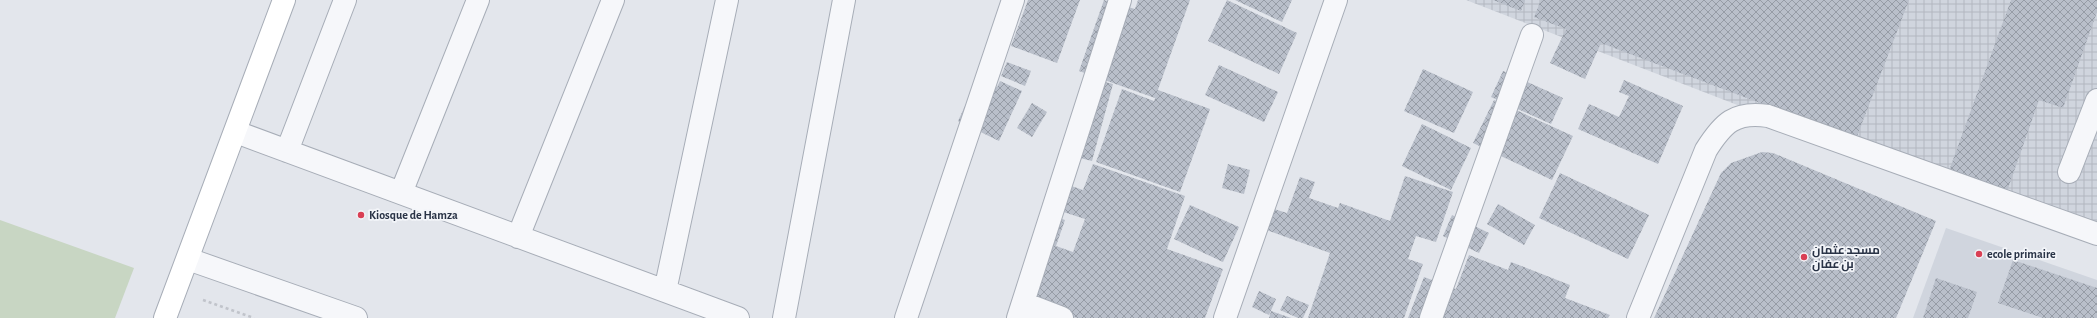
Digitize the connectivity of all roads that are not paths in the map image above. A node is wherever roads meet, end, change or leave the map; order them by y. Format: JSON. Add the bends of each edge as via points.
{"nodes":[{"id":1,"x":284,"y":0,"type":"edge"},
{"id":2,"x":345,"y":0,"type":"edge"},
{"id":3,"x":478,"y":0,"type":"edge"},
{"id":4,"x":613,"y":0,"type":"edge"},
{"id":5,"x":727,"y":0,"type":"edge"},
{"id":6,"x":844,"y":0,"type":"edge"},
{"id":7,"x":1013,"y":0,"type":"edge"},
{"id":8,"x":1120,"y":0,"type":"edge"},
{"id":9,"x":1336,"y":0,"type":"edge"},
{"id":10,"x":1532,"y":35,"type":"dead end"},
{"id":11,"x":2097,"y":100,"type":"edge"},
{"id":12,"x":236,"y":132,"type":"junction"},
{"id":13,"x":287,"y":151,"type":"junction"},
{"id":14,"x":2069,"y":172,"type":"dead end"},
{"id":15,"x":400,"y":194,"type":"junction"},
{"id":16,"x":2097,"y":234,"type":"edge"},
{"id":17,"x":518,"y":237,"type":"junction"},
{"id":18,"x":188,"y":259,"type":"junction"},
{"id":19,"x":665,"y":291,"type":"junction"},
{"id":20,"x":1021,"y":311,"type":"edge"},
{"id":21,"x":165,"y":318,"type":"edge"},
{"id":22,"x":356,"y":318,"type":"edge"},
{"id":23,"x":738,"y":318,"type":"edge"},
{"id":24,"x":784,"y":318,"type":"edge"},
{"id":25,"x":906,"y":318,"type":"edge"},
{"id":26,"x":1062,"y":318,"type":"edge"},
{"id":27,"x":1225,"y":318,"type":"edge"},
{"id":28,"x":1431,"y":318,"type":"edge"},
{"id":29,"x":1638,"y":318,"type":"edge"}],
"edges":[{"from":1,"to":12,"type":"main road"},
{"from":2,"to":13,"type":"street"},
{"from":3,"to":15,"type":"street"},
{"from":4,"to":17,"type":"street"},
{"from":5,"to":19,"type":"street"},
{"from":6,"to":24,"type":"street"},
{"from":7,"to":25,"type":"street"},
{"from":8,"to":20,"type":"street"},
{"from":9,"to":27,"type":"street"},
{"from":10,"to":28,"type":"street"},
{"from":11,"to":14,"type":"street"},
{"from":12,"to":13,"type":"street"},
{"from":12,"to":18,"type":"main road"},
{"from":13,"to":15,"type":"street"},
{"from":15,"to":17,"type":"street"},
{"from":16,"to":29,"type":"street","via":[[1768,116],[1752,114],[1738,117],[1726,124],[1706,150]]},
{"from":17,"to":19,"type":"street"},
{"from":18,"to":21,"type":"main road"},
{"from":18,"to":22,"type":"street"},
{"from":19,"to":23,"type":"street"},
{"from":20,"to":26,"type":"street"}]}
